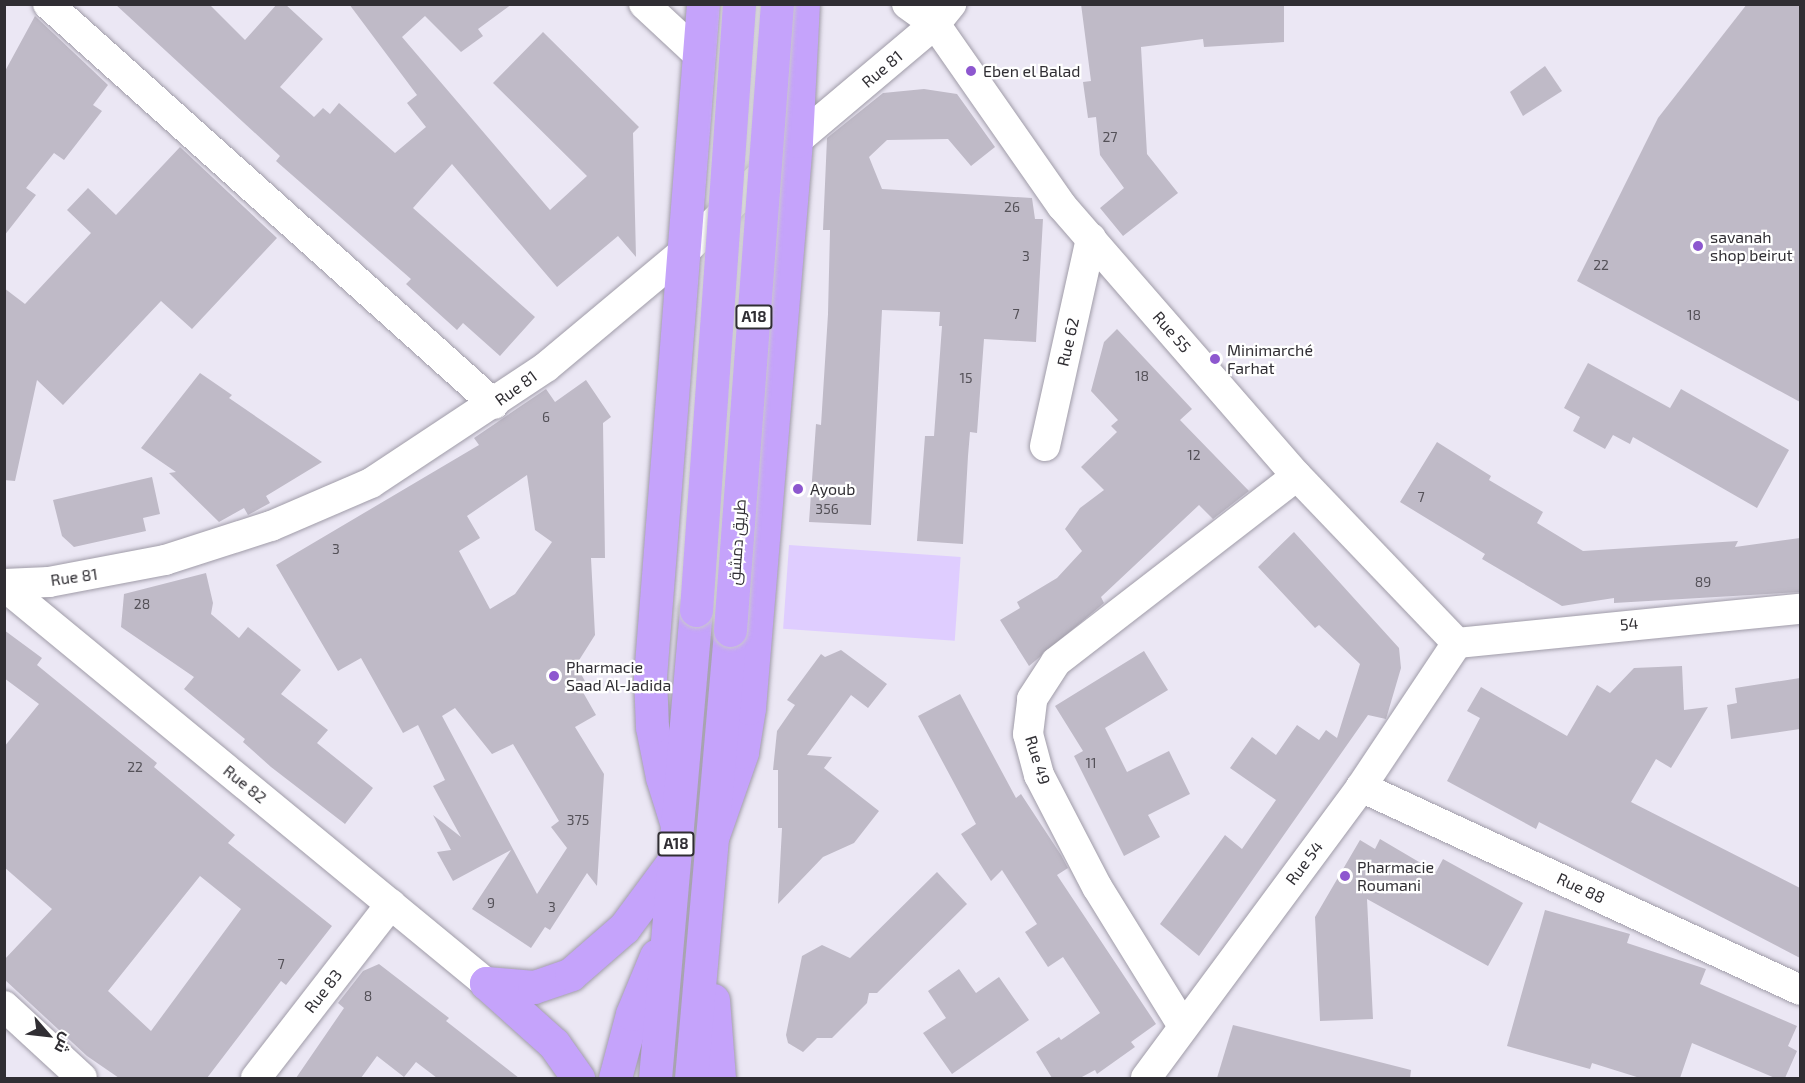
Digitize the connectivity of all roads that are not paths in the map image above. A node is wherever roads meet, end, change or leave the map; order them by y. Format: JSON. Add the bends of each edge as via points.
{"nodes":[{"id":1,"x":48,"y":4,"type":"edge"},
{"id":2,"x":644,"y":4,"type":"edge"},
{"id":3,"x":703,"y":4,"type":"edge"},
{"id":4,"x":739,"y":4,"type":"edge"},
{"id":5,"x":777,"y":4,"type":"edge"},
{"id":6,"x":803,"y":4,"type":"edge"},
{"id":7,"x":908,"y":4,"type":"edge"},
{"id":8,"x":943,"y":14,"type":"edge"},
{"id":9,"x":700,"y":56,"type":"junction"},
{"id":10,"x":796,"y":141,"type":"junction"},
{"id":11,"x":1091,"y":238,"type":"junction"},
{"id":12,"x":686,"y":250,"type":"junction"},
{"id":13,"x":494,"y":404,"type":"junction"},
{"id":14,"x":1045,"y":446,"type":"dead end"},
{"id":15,"x":1297,"y":476,"type":"junction"},
{"id":16,"x":4,"y":585,"type":"edge"},
{"id":17,"x":1800,"y":609,"type":"edge"},
{"id":18,"x":1457,"y":643,"type":"junction"},
{"id":19,"x":1361,"y":787,"type":"junction"},
{"id":20,"x":677,"y":825,"type":"junction"},
{"id":21,"x":713,"y":835,"type":"junction"},
{"id":22,"x":674,"y":861,"type":"junction"},
{"id":23,"x":391,"y":904,"type":"junction"},
{"id":24,"x":668,"y":930,"type":"junction"},
{"id":25,"x":703,"y":945,"type":"junction"},
{"id":26,"x":486,"y":983,"type":"junction"},
{"id":27,"x":1800,"y":990,"type":"edge"},
{"id":28,"x":4,"y":1006,"type":"edge"},
{"id":29,"x":1184,"y":1026,"type":"junction"},
{"id":30,"x":81,"y":1078,"type":"edge"},
{"id":31,"x":256,"y":1078,"type":"edge"},
{"id":32,"x":579,"y":1078,"type":"edge"},
{"id":33,"x":615,"y":1078,"type":"edge"},
{"id":34,"x":655,"y":1078,"type":"edge"},
{"id":35,"x":691,"y":1078,"type":"edge"},
{"id":36,"x":719,"y":1078,"type":"edge"},
{"id":37,"x":1146,"y":1078,"type":"edge"}],
"edges":[{"from":1,"to":13,"type":"street"},
{"from":2,"to":9,"type":"street"},
{"from":3,"to":9,"type":"highway"},
{"from":4,"to":20,"type":"highway","number":"A18","bridge":true},
{"from":5,"to":21,"type":"highway","name":"طريق دمشق","number":"A18","bridge":true},
{"from":6,"to":10,"type":"highway"},
{"from":7,"to":8,"type":"street","name":"Rue 55"},
{"from":8,"to":10,"type":"street","name":"Rue 81"},
{"from":8,"to":11,"type":"street","name":"Rue 55","via":[[1062,206]]},
{"from":9,"to":12,"type":"highway"},
{"from":10,"to":12,"type":"street","name":"Rue 81"},
{"from":10,"to":21,"type":"highway","via":[[749,708],[742,752]]},
{"from":11,"to":14,"type":"street","name":"Rue 62"},
{"from":11,"to":15,"type":"street","name":"Rue 55"},
{"from":12,"to":13,"type":"street","name":"Rue 81","via":[[546,367]]},
{"from":12,"to":20,"type":"highway","via":[[650,677],[654,737]]},
{"from":13,"to":16,"type":"street","name":"Rue 81","via":[[371,483],[271,526],[165,560],[49,582]]},
{"from":15,"to":18,"type":"street","name":"Rue 55"},
{"from":15,"to":29,"type":"street","name":"Rue 49","via":[[1056,662],[1032,699],[1028,734],[1039,774],[1097,887]]},
{"from":16,"to":23,"type":"street","name":"Rue 82"},
{"from":17,"to":18,"type":"street","name":"54"},
{"from":18,"to":19,"type":"street","name":"Rue 54"},
{"from":19,"to":27,"type":"street","name":"Rue 88"},
{"from":19,"to":29,"type":"street","name":"Rue 54"},
{"from":20,"to":22,"type":"highway","number":"A18"},
{"from":21,"to":25,"type":"highway","name":"طريق دمشق","number":"A18"},
{"from":22,"to":24,"type":"highway","number":"A18"},
{"from":22,"to":26,"type":"highway","via":[[624,928],[571,974],[534,987]]},
{"from":23,"to":26,"type":"street","name":"Rue 82"},
{"from":23,"to":31,"type":"street","name":"Rue 83"},
{"from":24,"to":33,"type":"highway","via":[[632,1014]]},
{"from":24,"to":34,"type":"highway","number":"A18"},
{"from":25,"to":35,"type":"highway","name":"طريق دمشق","number":"A18"},
{"from":25,"to":36,"type":"highway","via":[[717,1030]]},
{"from":26,"to":32,"type":"highway","via":[[554,1044]]},
{"from":28,"to":30,"type":"street"},
{"from":29,"to":37,"type":"street","name":"Rue 54"}]}
